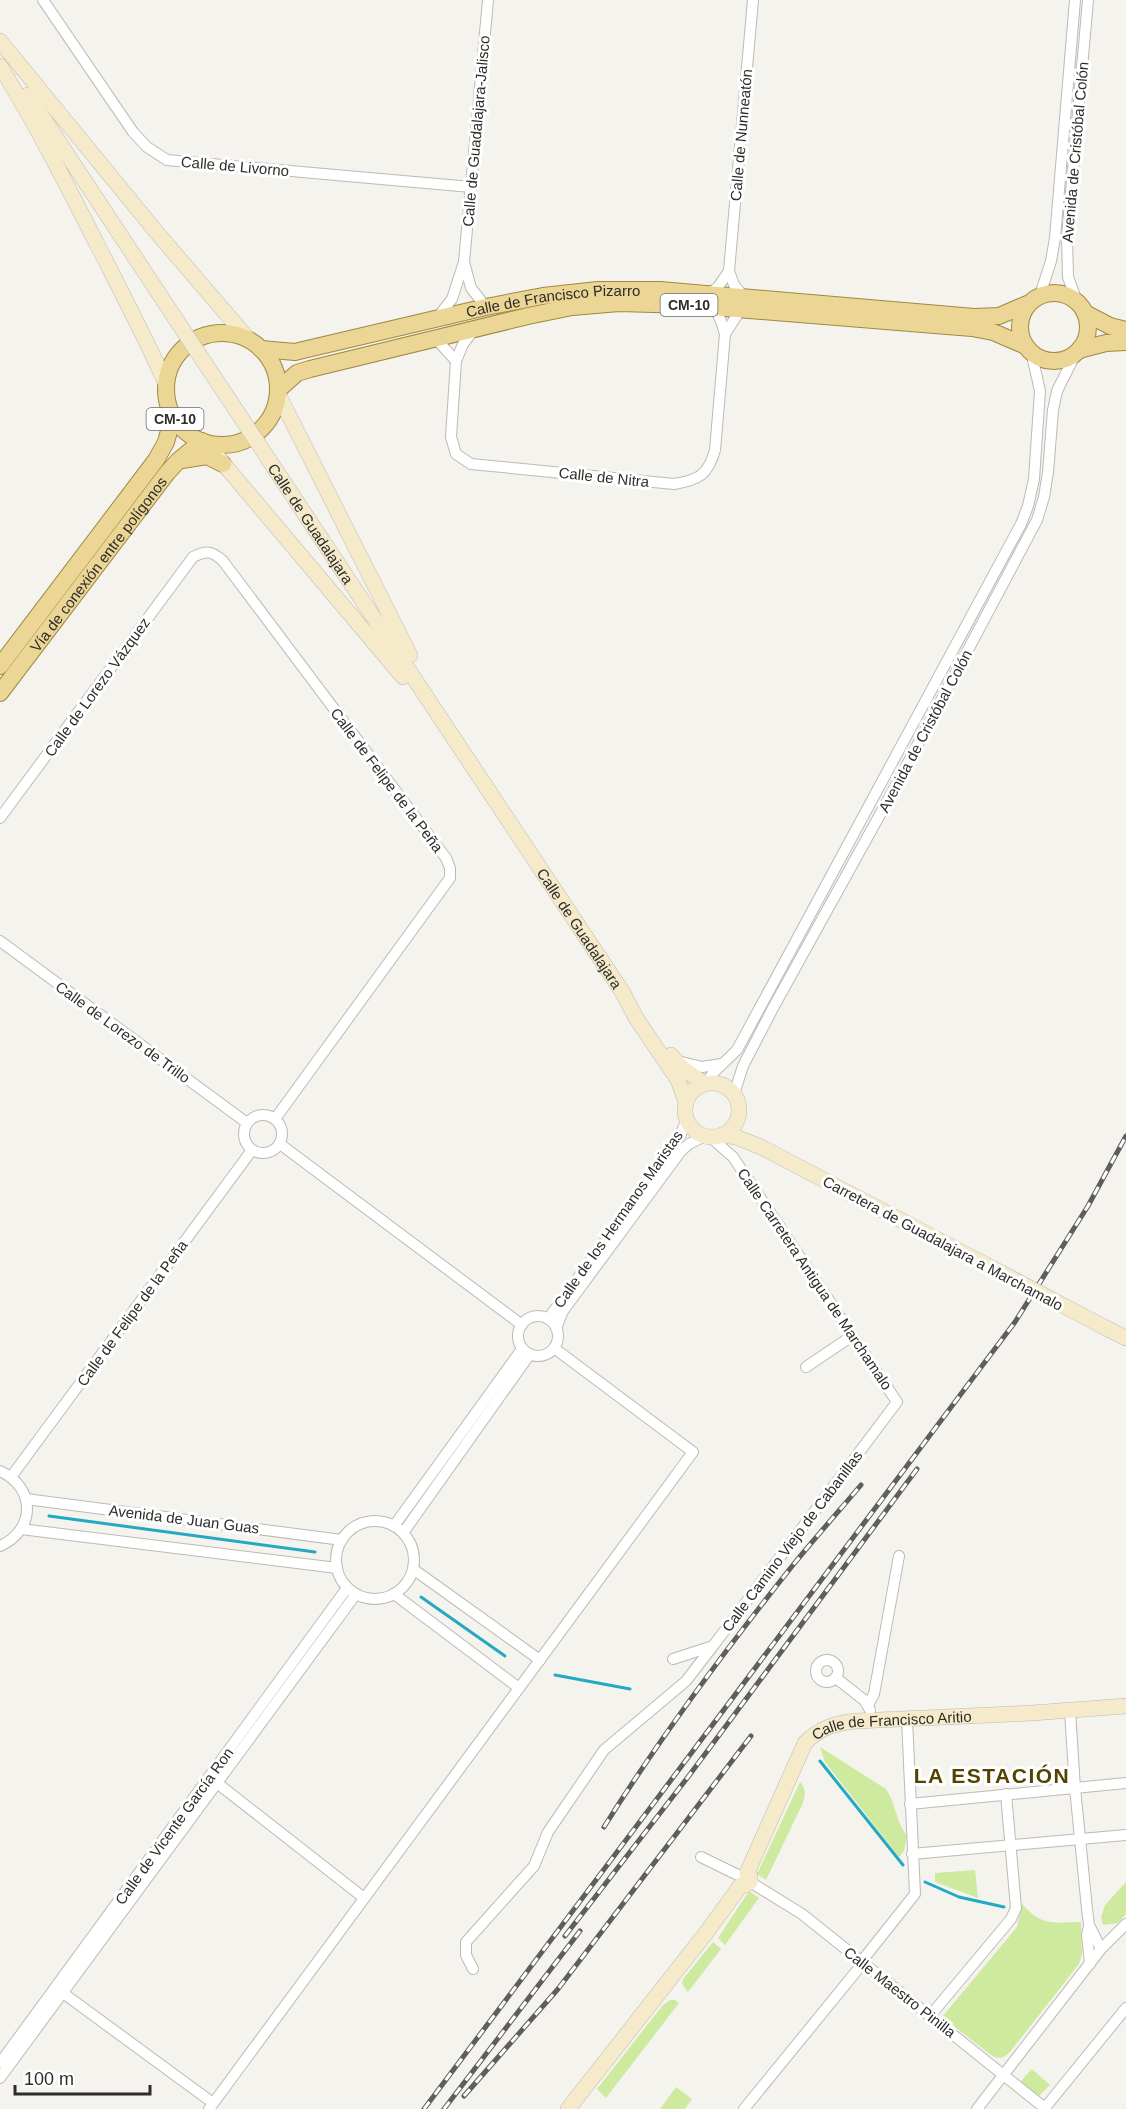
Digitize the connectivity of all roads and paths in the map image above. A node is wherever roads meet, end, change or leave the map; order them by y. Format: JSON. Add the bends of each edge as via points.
{"nodes":[{"id":1,"x":43,"y":0,"type":"edge"},
{"id":2,"x":488,"y":0,"type":"edge"},
{"id":3,"x":753,"y":0,"type":"edge"},
{"id":4,"x":1075,"y":0,"type":"edge"},
{"id":5,"x":1088,"y":0,"type":"edge"},
{"id":6,"x":0,"y":41,"type":"edge"},
{"id":7,"x":0,"y":52,"type":"edge"},
{"id":8,"x":0,"y":66,"type":"edge"},
{"id":9,"x":471,"y":187,"type":"junction"},
{"id":10,"x":464,"y":262,"type":"junction"},
{"id":11,"x":729,"y":271,"type":"junction"},
{"id":12,"x":712,"y":300,"type":"junction"},
{"id":13,"x":1033,"y":300,"type":"junction"},
{"id":14,"x":742,"y":303,"type":"junction"},
{"id":15,"x":486,"y":307,"type":"junction"},
{"id":16,"x":1081,"y":308,"type":"junction"},
{"id":17,"x":437,"y":318,"type":"junction"},
{"id":18,"x":474,"y":330,"type":"junction"},
{"id":19,"x":1126,"y":330,"type":"edge"},
{"id":20,"x":724,"y":334,"type":"junction"},
{"id":21,"x":436,"y":339,"type":"junction"},
{"id":22,"x":1126,"y":342,"type":"edge"},
{"id":23,"x":255,"y":345,"type":"junction"},
{"id":24,"x":1028,"y":349,"type":"junction"},
{"id":25,"x":1077,"y":352,"type":"junction"},
{"id":26,"x":456,"y":361,"type":"junction"},
{"id":27,"x":166,"y":384,"type":"junction"},
{"id":28,"x":278,"y":392,"type":"junction"},
{"id":29,"x":173,"y":417,"type":"junction"},
{"id":30,"x":204,"y":442,"type":"junction"},
{"id":31,"x":178,"y":461,"type":"junction"},
{"id":32,"x":223,"y":464,"type":"junction"},
{"id":33,"x":193,"y":557,"type":"joint"},
{"id":34,"x":0,"y":666,"type":"edge"},
{"id":35,"x":0,"y":693,"type":"edge"},
{"id":36,"x":471,"y":761,"type":"junction"},
{"id":37,"x":0,"y":818,"type":"edge"},
{"id":38,"x":519,"y":834,"type":"junction"},
{"id":39,"x":0,"y":941,"type":"edge"},
{"id":40,"x":623,"y":993,"type":"junction"},
{"id":41,"x":675,"y":1060,"type":"junction"},
{"id":42,"x":724,"y":1063,"type":"junction"},
{"id":43,"x":705,"y":1084,"type":"junction"},
{"id":44,"x":734,"y":1094,"type":"junction"},
{"id":45,"x":686,"y":1102,"type":"junction"},
{"id":46,"x":687,"y":1118,"type":"junction"},
{"id":47,"x":275,"y":1119,"type":"junction"},
{"id":48,"x":737,"y":1120,"type":"junction"},
{"id":49,"x":247,"y":1123,"type":"junction"},
{"id":50,"x":718,"y":1135,"type":"junction"},
{"id":51,"x":280,"y":1144,"type":"junction"},
{"id":52,"x":761,"y":1147,"type":"junction"},
{"id":53,"x":252,"y":1150,"type":"junction"},
{"id":54,"x":733,"y":1157,"type":"junction"},
{"id":55,"x":548,"y":1319,"type":"junction"},
{"id":56,"x":522,"y":1325,"type":"junction"},
{"id":57,"x":556,"y":1328,"type":"junction"},
{"id":58,"x":852,"y":1335,"type":"junction"},
{"id":59,"x":1126,"y":1338,"type":"edge"},
{"id":60,"x":554,"y":1348,"type":"junction"},
{"id":61,"x":526,"y":1351,"type":"junction"},
{"id":62,"x":806,"y":1367,"type":"dead end"},
{"id":63,"x":897,"y":1402,"type":"joint"},
{"id":64,"x":0,"y":1471,"type":"edge"},
{"id":65,"x":11,"y":1477,"type":"junction"},
{"id":66,"x":26,"y":1499,"type":"junction"},
{"id":67,"x":21,"y":1529,"type":"junction"},
{"id":68,"x":398,"y":1530,"type":"junction"},
{"id":69,"x":342,"y":1540,"type":"junction"},
{"id":70,"x":0,"y":1546,"type":"edge"},
{"id":71,"x":899,"y":1556,"type":"dead end"},
{"id":72,"x":337,"y":1568,"type":"junction"},
{"id":73,"x":413,"y":1569,"type":"junction"},
{"id":74,"x":352,"y":1591,"type":"junction"},
{"id":75,"x":394,"y":1594,"type":"junction"},
{"id":76,"x":713,"y":1646,"type":"junction"},
{"id":77,"x":673,"y":1659,"type":"dead end"},
{"id":78,"x":540,"y":1660,"type":"junction"},
{"id":79,"x":836,"y":1678,"type":"dead end"},
{"id":80,"x":519,"y":1688,"type":"junction"},
{"id":81,"x":1126,"y":1706,"type":"edge"},
{"id":82,"x":1070,"y":1711,"type":"junction"},
{"id":83,"x":869,"y":1712,"type":"junction"},
{"id":84,"x":907,"y":1719,"type":"junction"},
{"id":85,"x":217,"y":1783,"type":"junction"},
{"id":86,"x":1126,"y":1783,"type":"edge"},
{"id":87,"x":1075,"y":1788,"type":"junction"},
{"id":88,"x":1006,"y":1794,"type":"junction"},
{"id":89,"x":910,"y":1804,"type":"junction"},
{"id":90,"x":1126,"y":1835,"type":"edge"},
{"id":91,"x":1080,"y":1839,"type":"junction"},
{"id":92,"x":1011,"y":1845,"type":"junction"},
{"id":93,"x":912,"y":1854,"type":"junction"},
{"id":94,"x":701,"y":1857,"type":"dead end"},
{"id":95,"x":744,"y":1879,"type":"junction"},
{"id":96,"x":364,"y":1898,"type":"junction"},
{"id":97,"x":1126,"y":1924,"type":"edge"},
{"id":98,"x":1091,"y":1929,"type":"junction"},
{"id":99,"x":1116,"y":1934,"type":"junction"},
{"id":100,"x":1101,"y":1949,"type":"junction"},
{"id":101,"x":862,"y":1962,"type":"junction"},
{"id":102,"x":1090,"y":1964,"type":"junction"},
{"id":103,"x":473,"y":1969,"type":"dead end"},
{"id":104,"x":63,"y":1993,"type":"junction"},
{"id":105,"x":1126,"y":2008,"type":"edge"},
{"id":106,"x":930,"y":2016,"type":"junction"},
{"id":107,"x":0,"y":2063,"type":"edge"},
{"id":108,"x":1004,"y":2074,"type":"junction"},
{"id":109,"x":0,"y":2078,"type":"edge"},
{"id":110,"x":211,"y":2106,"type":"edge"},
{"id":111,"x":568,"y":2109,"type":"edge"},
{"id":112,"x":744,"y":2109,"type":"edge"},
{"id":113,"x":977,"y":2109,"type":"edge"},
{"id":114,"x":1045,"y":2109,"type":"edge"}],
"edges":[{"from":1,"to":9,"type":"street","name":"Calle de Livorno","via":[[133,132],[167,160]]},
{"from":2,"to":9,"type":"street","name":"Calle de Guadalajara-Jalisco"},
{"from":3,"to":11,"type":"street","name":"Calle de Nunneatón"},
{"from":4,"to":13,"type":"street","name":"Avenida de Cristóbal Colón","via":[[1055,238],[1051,261]]},
{"from":5,"to":16,"type":"street","name":"Avenida de Cristóbal Colón","via":[[1066,258],[1068,277]]},
{"from":6,"to":23,"type":"main road"},
{"from":7,"to":36,"type":"main road","name":"Calle de Guadalajara","bridge":true},
{"from":8,"to":27,"type":"main road","via":[[84,219]]},
{"from":9,"to":10,"type":"street","name":"Calle de Guadalajara-Jalisco"},
{"from":10,"to":15,"type":"street","name":"Calle de Guadalajara-Jalisco","via":[[471,288]]},
{"from":10,"to":17,"type":"street","name":"Calle de Guadalajara-Jalisco","via":[[452,299]]},
{"from":11,"to":12,"type":"street"},
{"from":11,"to":14,"type":"street"},
{"from":12,"to":14,"type":"main road","name":"Calle de Francisco Pizarro","number":"CM-10"},
{"from":12,"to":15,"type":"main road","name":"Calle de Francisco Pizarro","number":"CM-10","via":[[641,289],[598,290],[551,294]]},
{"from":12,"to":18,"type":"main road","name":"Calle de Francisco Pizarro","number":"CM-10","via":[[596,305],[539,313]]},
{"from":12,"to":20,"type":"street","name":"Calle de Nitra"},
{"from":13,"to":14,"type":"main road","name":"Calle de Francisco Pizarro","number":"CM-10","via":[[999,316],[974,317]]},
{"from":13,"to":16,"type":"main road","via":[[1061,295]]},
{"from":13,"to":24,"type":"main road","via":[[1022,312],[1020,323]]},
{"from":14,"to":20,"type":"street","name":"Calle de Nitra"},
{"from":14,"to":24,"type":"main road","name":"Calle de Francisco Pizarro","number":"CM-10","via":[[983,330]]},
{"from":15,"to":17,"type":"main road","name":"Calle de Francisco Pizarro","number":"CM-10"},
{"from":16,"to":19,"type":"main road","via":[[1110,326]]},
{"from":16,"to":25,"type":"main road","via":[[1088,321],[1087,332]]},
{"from":17,"to":23,"type":"main road","name":"Calle de Francisco Pizarro","number":"CM-10","via":[[295,352]]},
{"from":18,"to":21,"type":"main road","name":"Calle de Francisco Pizarro","number":"CM-10"},
{"from":18,"to":26,"type":"street","name":"Calle de Nitra"},
{"from":20,"to":26,"type":"street","name":"Calle de Nitra","via":[[711,465],[696,480],[674,484],[471,464],[456,454],[451,437]]},
{"from":21,"to":26,"type":"street"},
{"from":21,"to":28,"type":"main road","name":"Calle de Francisco Pizarro","number":"CM-10","via":[[303,371]]},
{"from":22,"to":25,"type":"main road","number":"CM-10","via":[[1106,343]]},
{"from":23,"to":27,"type":"main road","number":"CM-10","via":[[232,334],[197,339],[172,364]]},
{"from":23,"to":28,"type":"main road","via":[[270,360]]},
{"from":24,"to":25,"type":"main road","number":"CM-10","via":[[1051,360]]},
{"from":24,"to":42,"type":"street","name":"Avenida de Cristóbal Colón","via":[[1040,391],[1035,479],[1021,524],[737,1050]]},
{"from":25,"to":44,"type":"street","name":"Avenida de Cristóbal Colón","via":[[1057,391],[1048,472],[1037,520],[773,1008],[743,1066]]},
{"from":27,"to":29,"type":"main road","number":"CM-10"},
{"from":28,"to":30,"type":"main road","number":"CM-10","via":[[274,410],[254,435],[223,445]]},
{"from":28,"to":38,"type":"main road","via":[[409,654],[503,800]]},
{"from":29,"to":30,"type":"main road","number":"CM-10","via":[[185,432]]},
{"from":29,"to":34,"type":"main road","name":"Vía de conexión entre polígonos","number":"CM-10","via":[[156,460]]},
{"from":30,"to":31,"type":"main road","name":"Vía de conexión entre polígonos","number":"CM-10"},
{"from":30,"to":32,"type":"main road"},
{"from":31,"to":32,"type":"main road","via":[[207,456]]},
{"from":31,"to":35,"type":"main road","name":"Vía de conexión entre polígonos","number":"CM-10"},
{"from":32,"to":36,"type":"main road"},
{"from":33,"to":37,"type":"street","name":"Calle de Lorezo Vázquez"},
{"from":33,"to":47,"type":"street","name":"Calle de Felipe de la Peña","via":[[206,551],[224,561],[450,868],[450,878]]},
{"from":36,"to":38,"type":"main road","name":"Calle de Guadalajara"},
{"from":38,"to":40,"type":"main road","name":"Calle de Guadalajara"},
{"from":39,"to":49,"type":"street","name":"Calle de Lorezo de Trillo"},
{"from":40,"to":41,"type":"main road","name":"Calle de Guadalajara"},
{"from":40,"to":45,"type":"main road","name":"Calle de Guadalajara","via":[[678,1080]]},
{"from":41,"to":42,"type":"street","via":[[702,1067]]},
{"from":41,"to":43,"type":"main road","name":"Calle de Guadalajara"},
{"from":42,"to":43,"type":"street","name":"Avenida de Cristóbal Colón"},
{"from":43,"to":44,"type":"main road","via":[[722,1085]]},
{"from":43,"to":45,"type":"main road","via":[[694,1090]]},
{"from":44,"to":48,"type":"main road","via":[[739,1106]]},
{"from":45,"to":46,"type":"main road"},
{"from":46,"to":50,"type":"main road","via":[[693,1128]]},
{"from":46,"to":55,"type":"street","name":"Calle de los Hermanos Maristas","via":[[674,1146]]},
{"from":47,"to":49,"type":"street","via":[[263,1115]]},
{"from":47,"to":51,"type":"street","via":[[282,1130]]},
{"from":48,"to":50,"type":"main road"},
{"from":48,"to":52,"type":"main road","name":"Carretera de Guadalajara a Marchamalo"},
{"from":49,"to":53,"type":"street","via":[[243,1136]]},
{"from":50,"to":52,"type":"main road","name":"Carretera de Guadalajara a Marchamalo"},
{"from":50,"to":54,"type":"street","name":"Calle Carretera Antigua de Marchamalo"},
{"from":50,"to":54,"type":"street","name":"Calle Carretera Antigua de Marchamalo"},
{"from":50,"to":57,"type":"street","via":[[689,1144],[681,1151],[563,1311]]},
{"from":51,"to":53,"type":"street","via":[[266,1154]]},
{"from":51,"to":56,"type":"street"},
{"from":52,"to":59,"type":"main road","name":"Carretera de Guadalajara a Marchamalo","bridge":true},
{"from":53,"to":65,"type":"street","name":"Calle de Felipe de la Peña"},
{"from":54,"to":58,"type":"street","name":"Calle Carretera Antigua de Marchamalo"},
{"from":55,"to":56,"type":"street","via":[[531,1318]]},
{"from":55,"to":57,"type":"street"},
{"from":56,"to":61,"type":"street","via":[[518,1337]]},
{"from":57,"to":60,"type":"street"},
{"from":58,"to":62,"type":"street"},
{"from":58,"to":63,"type":"street","name":"Calle Carretera Antigua de Marchamalo"},
{"from":60,"to":61,"type":"street","via":[[541,1356]]},
{"from":60,"to":78,"type":"street","via":[[693,1452]]},
{"from":61,"to":68,"type":"street"},
{"from":63,"to":76,"type":"street","name":"Calle Camino Viejo de Cabanillas"},
{"from":64,"to":65,"type":"street"},
{"from":65,"to":66,"type":"street"},
{"from":66,"to":67,"type":"street"},
{"from":66,"to":69,"type":"street","name":"Avenida de Juan Guas"},
{"from":67,"to":70,"type":"street"},
{"from":67,"to":72,"type":"street","name":"Avenida de Juan Guas"},
{"from":68,"to":69,"type":"street","via":[[375,1521],[363,1523],[352,1528]]},
{"from":68,"to":73,"type":"street","via":[[412,1546]]},
{"from":69,"to":72,"type":"street"},
{"from":71,"to":83,"type":"street"},
{"from":72,"to":74,"type":"street","via":[[343,1583]]},
{"from":73,"to":75,"type":"street","via":[[408,1581]]},
{"from":73,"to":78,"type":"street"},
{"from":74,"to":75,"type":"street","via":[[376,1600]]},
{"from":74,"to":85,"type":"street"},
{"from":74,"to":107,"type":"street","name":"Calle de Vicente García Ron"},
{"from":75,"to":80,"type":"street"},
{"from":76,"to":77,"type":"street","name":"Calle Camino Viejo de Cabanillas"},
{"from":76,"to":103,"type":"street","via":[[686,1681],[604,1750],[548,1832],[534,1866],[466,1942],[466,1955]]},
{"from":78,"to":80,"type":"street"},
{"from":79,"to":83,"type":"street","via":[[864,1700]]},
{"from":80,"to":96,"type":"street"},
{"from":81,"to":82,"type":"main road","name":"Calle de Francisco Aritio"},
{"from":82,"to":84,"type":"main road","name":"Calle de Francisco Aritio"},
{"from":82,"to":87,"type":"street"},
{"from":83,"to":84,"type":"main road","name":"Calle de Francisco Aritio"},
{"from":83,"to":95,"type":"main road","name":"Calle de Francisco Aritio","via":[[831,1725],[805,1743]]},
{"from":84,"to":89,"type":"street"},
{"from":85,"to":96,"type":"street"},
{"from":85,"to":104,"type":"street"},
{"from":86,"to":87,"type":"street"},
{"from":87,"to":88,"type":"street"},
{"from":87,"to":91,"type":"street"},
{"from":88,"to":89,"type":"street"},
{"from":88,"to":92,"type":"street"},
{"from":89,"to":93,"type":"street"},
{"from":90,"to":91,"type":"street"},
{"from":91,"to":92,"type":"street"},
{"from":91,"to":98,"type":"street"},
{"from":92,"to":93,"type":"street"},
{"from":92,"to":106,"type":"street","via":[[1016,1908],[1011,1919]]},
{"from":93,"to":101,"type":"street","via":[[915,1894]]},
{"from":94,"to":95,"type":"street","name":"Calle Maestro Pinilla"},
{"from":95,"to":101,"type":"street","name":"Calle Maestro Pinilla","via":[[802,1914]]},
{"from":95,"to":111,"type":"main road","name":"Calle de Francisco Aritio"},
{"from":96,"to":110,"type":"street"},
{"from":97,"to":99,"type":"street"},
{"from":98,"to":99,"type":"street"},
{"from":98,"to":100,"type":"street"},
{"from":98,"to":102,"type":"street"},
{"from":99,"to":100,"type":"street"},
{"from":100,"to":102,"type":"street"},
{"from":101,"to":106,"type":"street","name":"Calle Maestro Pinilla"},
{"from":101,"to":112,"type":"street"},
{"from":102,"to":108,"type":"street"},
{"from":104,"to":109,"type":"street"},
{"from":104,"to":110,"type":"street"},
{"from":105,"to":114,"type":"street"},
{"from":106,"to":108,"type":"street","name":"Calle Maestro Pinilla"},
{"from":108,"to":113,"type":"street"},
{"from":108,"to":114,"type":"street","name":"Calle Maestro Pinilla"}]}
